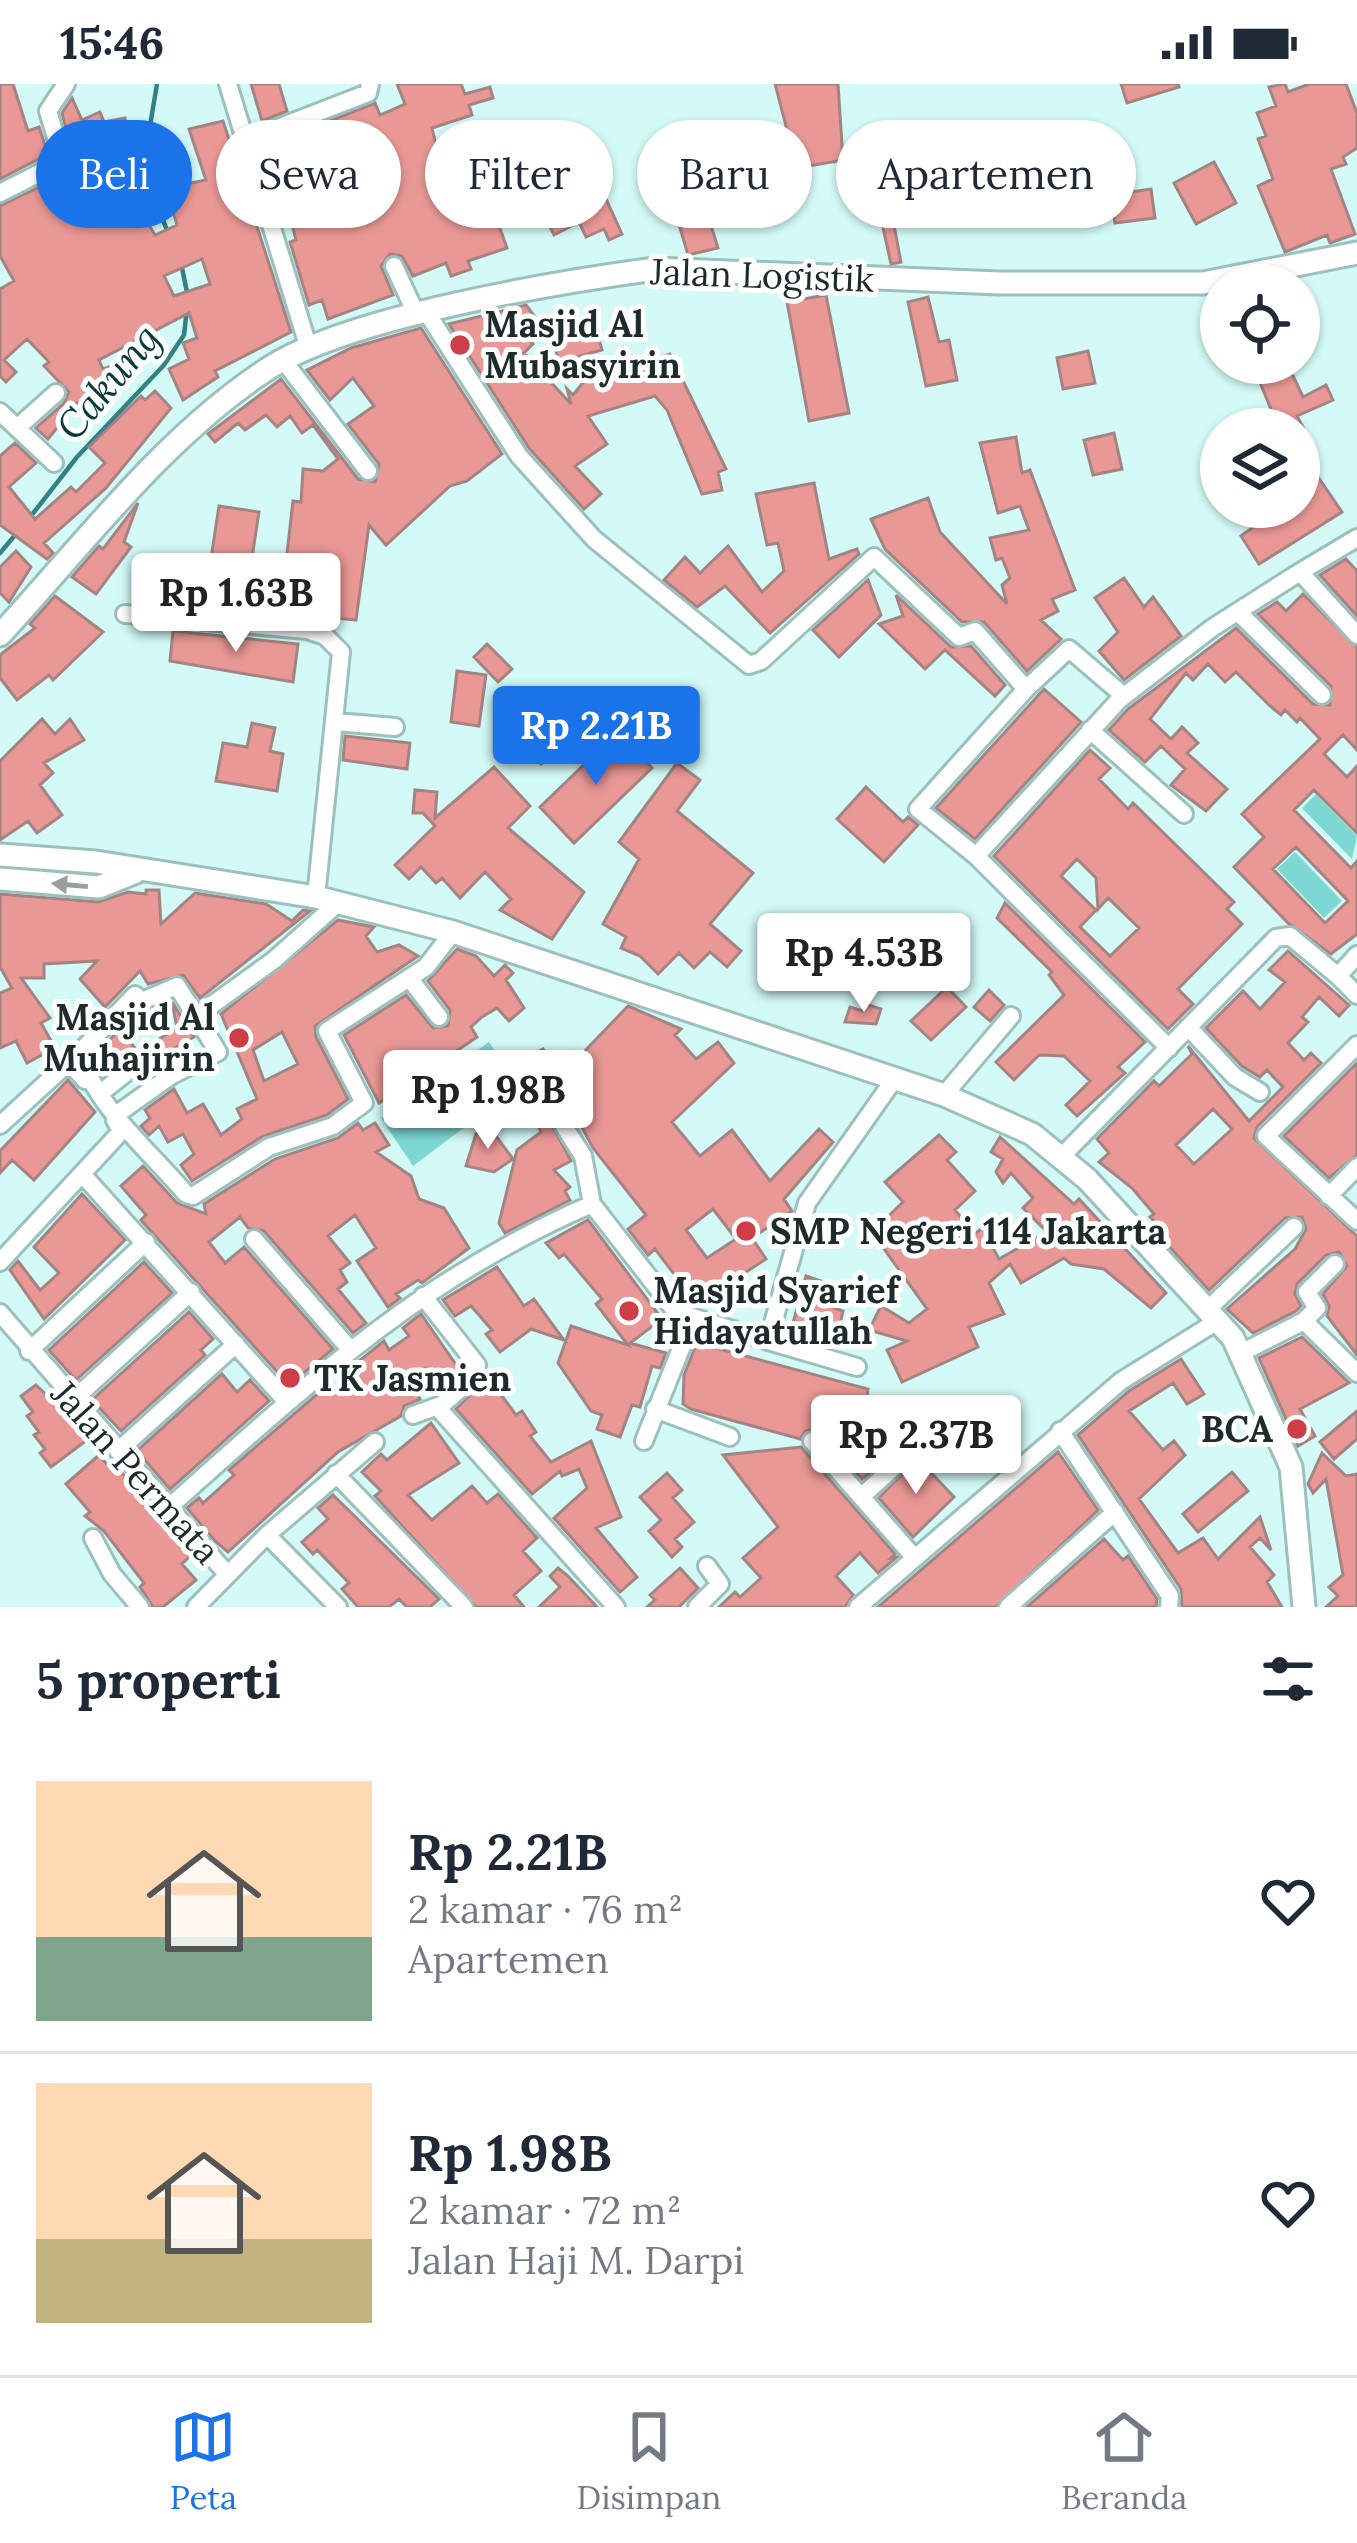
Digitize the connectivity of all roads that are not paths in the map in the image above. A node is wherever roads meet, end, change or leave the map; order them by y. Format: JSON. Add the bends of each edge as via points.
{"nodes":[{"id":1,"x":66,"y":84,"type":"edge"},
{"id":2,"x":229,"y":84,"type":"edge"},
{"id":3,"x":373,"y":87,"type":"edge"},
{"id":4,"x":238,"y":120,"type":"edge"},
{"id":5,"x":294,"y":120,"type":"edge"},
{"id":6,"x":0,"y":194,"type":"edge"},
{"id":7,"x":271,"y":228,"type":"edge"},
{"id":8,"x":1357,"y":253,"type":"edge"},
{"id":9,"x":394,"y":266,"type":"dead end"},
{"id":10,"x":422,"y":314,"type":"junction"},
{"id":11,"x":310,"y":349,"type":"junction"},
{"id":12,"x":283,"y":360,"type":"junction"},
{"id":13,"x":56,"y":393,"type":"dead end"},
{"id":14,"x":0,"y":412,"type":"edge"},
{"id":15,"x":18,"y":427,"type":"junction"},
{"id":16,"x":53,"y":463,"type":"dead end"},
{"id":17,"x":368,"y":471,"type":"dead end"},
{"id":18,"x":1357,"y":538,"type":"edge"},
{"id":19,"x":1305,"y":578,"type":"junction"},
{"id":20,"x":1238,"y":613,"type":"junction"},
{"id":21,"x":125,"y":614,"type":"dead end"},
{"id":22,"x":1357,"y":634,"type":"edge"},
{"id":23,"x":0,"y":635,"type":"edge"},
{"id":24,"x":1026,"y":687,"type":"junction"},
{"id":25,"x":1322,"y":695,"type":"dead end"},
{"id":26,"x":1124,"y":696,"type":"junction"},
{"id":27,"x":336,"y":722,"type":"junction"},
{"id":28,"x":394,"y":728,"type":"dead end"},
{"id":29,"x":1090,"y":730,"type":"junction"},
{"id":30,"x":1184,"y":814,"type":"dead end"},
{"id":31,"x":0,"y":855,"type":"edge"},
{"id":32,"x":976,"y":856,"type":"junction"},
{"id":33,"x":136,"y":872,"type":"junction"},
{"id":34,"x":0,"y":879,"type":"edge"},
{"id":35,"x":327,"y":900,"type":"junction"},
{"id":36,"x":453,"y":932,"type":"junction"},
{"id":37,"x":1357,"y":955,"type":"edge"},
{"id":38,"x":1338,"y":976,"type":"junction"},
{"id":39,"x":410,"y":979,"type":"junction"},
{"id":40,"x":1357,"y":995,"type":"edge"},
{"id":41,"x":198,"y":1015,"type":"junction"},
{"id":42,"x":1011,"y":1016,"type":"dead end"},
{"id":43,"x":439,"y":1017,"type":"dead end"},
{"id":44,"x":1188,"y":1027,"type":"junction"},
{"id":45,"x":1357,"y":1045,"type":"edge"},
{"id":46,"x":1168,"y":1048,"type":"junction"},
{"id":47,"x":137,"y":1064,"type":"dead end"},
{"id":48,"x":893,"y":1081,"type":"junction"},
{"id":49,"x":102,"y":1092,"type":"junction"},
{"id":50,"x":1260,"y":1092,"type":"dead end"},
{"id":51,"x":944,"y":1095,"type":"junction"},
{"id":52,"x":566,"y":1117,"type":"dead end"},
{"id":53,"x":119,"y":1122,"type":"junction"},
{"id":54,"x":0,"y":1125,"type":"edge"},
{"id":55,"x":1063,"y":1156,"type":"junction"},
{"id":56,"x":1357,"y":1167,"type":"edge"},
{"id":57,"x":82,"y":1175,"type":"junction"},
{"id":58,"x":1329,"y":1196,"type":"junction"},
{"id":59,"x":592,"y":1204,"type":"junction"},
{"id":60,"x":1357,"y":1221,"type":"edge"},
{"id":61,"x":1294,"y":1227,"type":"dead end"},
{"id":62,"x":254,"y":1239,"type":"dead end"},
{"id":63,"x":146,"y":1242,"type":"junction"},
{"id":64,"x":0,"y":1262,"type":"edge"},
{"id":65,"x":1335,"y":1264,"type":"dead end"},
{"id":66,"x":190,"y":1292,"type":"junction"},
{"id":67,"x":423,"y":1296,"type":"junction"},
{"id":68,"x":0,"y":1313,"type":"edge"},
{"id":69,"x":1214,"y":1314,"type":"junction"},
{"id":70,"x":692,"y":1321,"type":"junction"},
{"id":71,"x":1304,"y":1321,"type":"junction"},
{"id":72,"x":768,"y":1341,"type":"junction"},
{"id":73,"x":236,"y":1344,"type":"junction"},
{"id":74,"x":348,"y":1347,"type":"junction"},
{"id":75,"x":29,"y":1351,"type":"junction"},
{"id":76,"x":1241,"y":1353,"type":"junction"},
{"id":77,"x":857,"y":1367,"type":"dead end"},
{"id":78,"x":1357,"y":1373,"type":"edge"},
{"id":79,"x":73,"y":1400,"type":"junction"},
{"id":80,"x":286,"y":1402,"type":"junction"},
{"id":81,"x":438,"y":1406,"type":"junction"},
{"id":82,"x":655,"y":1409,"type":"junction"},
{"id":83,"x":412,"y":1415,"type":"dead end"},
{"id":84,"x":1060,"y":1431,"type":"junction"},
{"id":85,"x":730,"y":1437,"type":"dead end"},
{"id":86,"x":644,"y":1441,"type":"dead end"},
{"id":87,"x":812,"y":1441,"type":"dead end"},
{"id":88,"x":375,"y":1442,"type":"dead end"},
{"id":89,"x":118,"y":1451,"type":"junction"},
{"id":90,"x":905,"y":1457,"type":"dead end"},
{"id":91,"x":336,"y":1474,"type":"junction"},
{"id":92,"x":862,"y":1496,"type":"junction"},
{"id":93,"x":167,"y":1509,"type":"junction"},
{"id":94,"x":1115,"y":1512,"type":"junction"},
{"id":95,"x":267,"y":1535,"type":"junction"},
{"id":96,"x":93,"y":1538,"type":"dead end"},
{"id":97,"x":914,"y":1557,"type":"junction"},
{"id":98,"x":707,"y":1566,"type":"dead end"},
{"id":99,"x":227,"y":1574,"type":"junction"},
{"id":100,"x":140,"y":1607,"type":"edge"},
{"id":101,"x":196,"y":1607,"type":"edge"},
{"id":102,"x":338,"y":1607,"type":"edge"},
{"id":103,"x":464,"y":1607,"type":"edge"},
{"id":104,"x":616,"y":1607,"type":"edge"},
{"id":105,"x":698,"y":1607,"type":"edge"},
{"id":106,"x":859,"y":1607,"type":"edge"},
{"id":107,"x":1008,"y":1607,"type":"edge"},
{"id":108,"x":1169,"y":1607,"type":"edge"},
{"id":109,"x":1304,"y":1607,"type":"edge"}],
"edges":[{"from":1,"to":6,"type":"street","via":[[47,111],[63,161]]},
{"from":2,"to":4,"type":"street"},
{"from":3,"to":5,"type":"street"},
{"from":7,"to":11,"type":"street"},
{"from":8,"to":10,"type":"main road","name":"Jalan Logistik","via":[[1203,284],[655,268]]},
{"from":9,"to":10,"type":"street"},
{"from":10,"to":11,"type":"main road","name":"Jalan Logistik"},
{"from":10,"to":24,"type":"street","via":[[519,456],[594,539],[746,663],[761,661],[874,556],[958,638],[975,631]]},
{"from":11,"to":12,"type":"main road","name":"Jalan Logistik"},
{"from":12,"to":17,"type":"street"},
{"from":12,"to":23,"type":"main road","name":"Jalan Logistik","via":[[156,465]]},
{"from":13,"to":15,"type":"street"},
{"from":14,"to":15,"type":"street"},
{"from":15,"to":16,"type":"street"},
{"from":18,"to":19,"type":"street"},
{"from":19,"to":20,"type":"street"},
{"from":19,"to":22,"type":"street"},
{"from":20,"to":25,"type":"street"},
{"from":20,"to":26,"type":"street"},
{"from":21,"to":27,"type":"street","via":[[326,636],[340,652]]},
{"from":24,"to":26,"type":"street","via":[[1069,649]]},
{"from":24,"to":32,"type":"street","via":[[918,807]]},
{"from":26,"to":29,"type":"street"},
{"from":27,"to":28,"type":"street"},
{"from":27,"to":35,"type":"street"},
{"from":29,"to":30,"type":"street"},
{"from":29,"to":32,"type":"street"},
{"from":31,"to":33,"type":"main road"},
{"from":32,"to":46,"type":"street"},
{"from":33,"to":34,"type":"main road","one_way":true,"via":[[99,887]]},
{"from":33,"to":35,"type":"main road"},
{"from":35,"to":36,"type":"main road"},
{"from":35,"to":41,"type":"street","via":[[274,960]]},
{"from":36,"to":39,"type":"street"},
{"from":36,"to":48,"type":"main road"},
{"from":37,"to":38,"type":"street"},
{"from":38,"to":40,"type":"street"},
{"from":38,"to":44,"type":"street","via":[[1285,935]]},
{"from":39,"to":43,"type":"street"},
{"from":39,"to":53,"type":"street","via":[[327,1031],[364,1103],[333,1126],[269,1147],[194,1196]]},
{"from":41,"to":49,"type":"street","via":[[177,986],[142,1001],[135,994],[80,1050]]},
{"from":41,"to":53,"type":"street","via":[[214,1057],[172,1075]]},
{"from":42,"to":51,"type":"street"},
{"from":44,"to":46,"type":"street"},
{"from":44,"to":50,"type":"street"},
{"from":45,"to":58,"type":"street","via":[[1267,1132]]},
{"from":46,"to":55,"type":"street"},
{"from":47,"to":49,"type":"street"},
{"from":48,"to":51,"type":"main road"},
{"from":48,"to":72,"type":"street","via":[[807,1203]]},
{"from":49,"to":53,"type":"street"},
{"from":51,"to":55,"type":"main road"},
{"from":52,"to":59,"type":"street"},
{"from":53,"to":54,"type":"street","via":[[69,1062]]},
{"from":53,"to":57,"type":"street"},
{"from":55,"to":69,"type":"main road"},
{"from":56,"to":58,"type":"street"},
{"from":57,"to":63,"type":"street"},
{"from":57,"to":64,"type":"street"},
{"from":58,"to":60,"type":"street"},
{"from":59,"to":67,"type":"street"},
{"from":59,"to":70,"type":"street","via":[[664,1300]]},
{"from":61,"to":69,"type":"street"},
{"from":62,"to":74,"type":"street"},
{"from":63,"to":66,"type":"street"},
{"from":63,"to":75,"type":"street"},
{"from":65,"to":71,"type":"street","via":[[1307,1292],[1317,1308]]},
{"from":66,"to":73,"type":"street"},
{"from":66,"to":79,"type":"street"},
{"from":67,"to":74,"type":"street"},
{"from":67,"to":81,"type":"street","via":[[477,1370]]},
{"from":68,"to":75,"type":"street","name":"Jalan Permata"},
{"from":69,"to":76,"type":"main road"},
{"from":69,"to":84,"type":"street"},
{"from":70,"to":72,"type":"street"},
{"from":70,"to":82,"type":"street"},
{"from":71,"to":76,"type":"street"},
{"from":71,"to":78,"type":"street"},
{"from":72,"to":77,"type":"street"},
{"from":73,"to":80,"type":"street"},
{"from":73,"to":89,"type":"street"},
{"from":74,"to":80,"type":"street"},
{"from":75,"to":79,"type":"street","name":"Jalan Permata"},
{"from":76,"to":109,"type":"main road","via":[[1291,1467]]},
{"from":79,"to":89,"type":"street","name":"Jalan Permata"},
{"from":80,"to":93,"type":"street"},
{"from":81,"to":83,"type":"street"},
{"from":81,"to":104,"type":"street"},
{"from":82,"to":85,"type":"street"},
{"from":82,"to":86,"type":"street"},
{"from":84,"to":94,"type":"street"},
{"from":84,"to":97,"type":"street"},
{"from":87,"to":92,"type":"street"},
{"from":88,"to":91,"type":"street"},
{"from":89,"to":93,"type":"street","name":"Jalan Permata"},
{"from":90,"to":92,"type":"street"},
{"from":91,"to":95,"type":"street"},
{"from":91,"to":103,"type":"street"},
{"from":92,"to":97,"type":"street"},
{"from":93,"to":99,"type":"street","name":"Jalan Permata"},
{"from":94,"to":107,"type":"street"},
{"from":94,"to":108,"type":"street","via":[[1170,1596]]},
{"from":95,"to":99,"type":"street"},
{"from":95,"to":102,"type":"street"},
{"from":96,"to":100,"type":"street"},
{"from":97,"to":106,"type":"street"},
{"from":98,"to":105,"type":"street","via":[[720,1584]]},
{"from":99,"to":101,"type":"street"}]}
